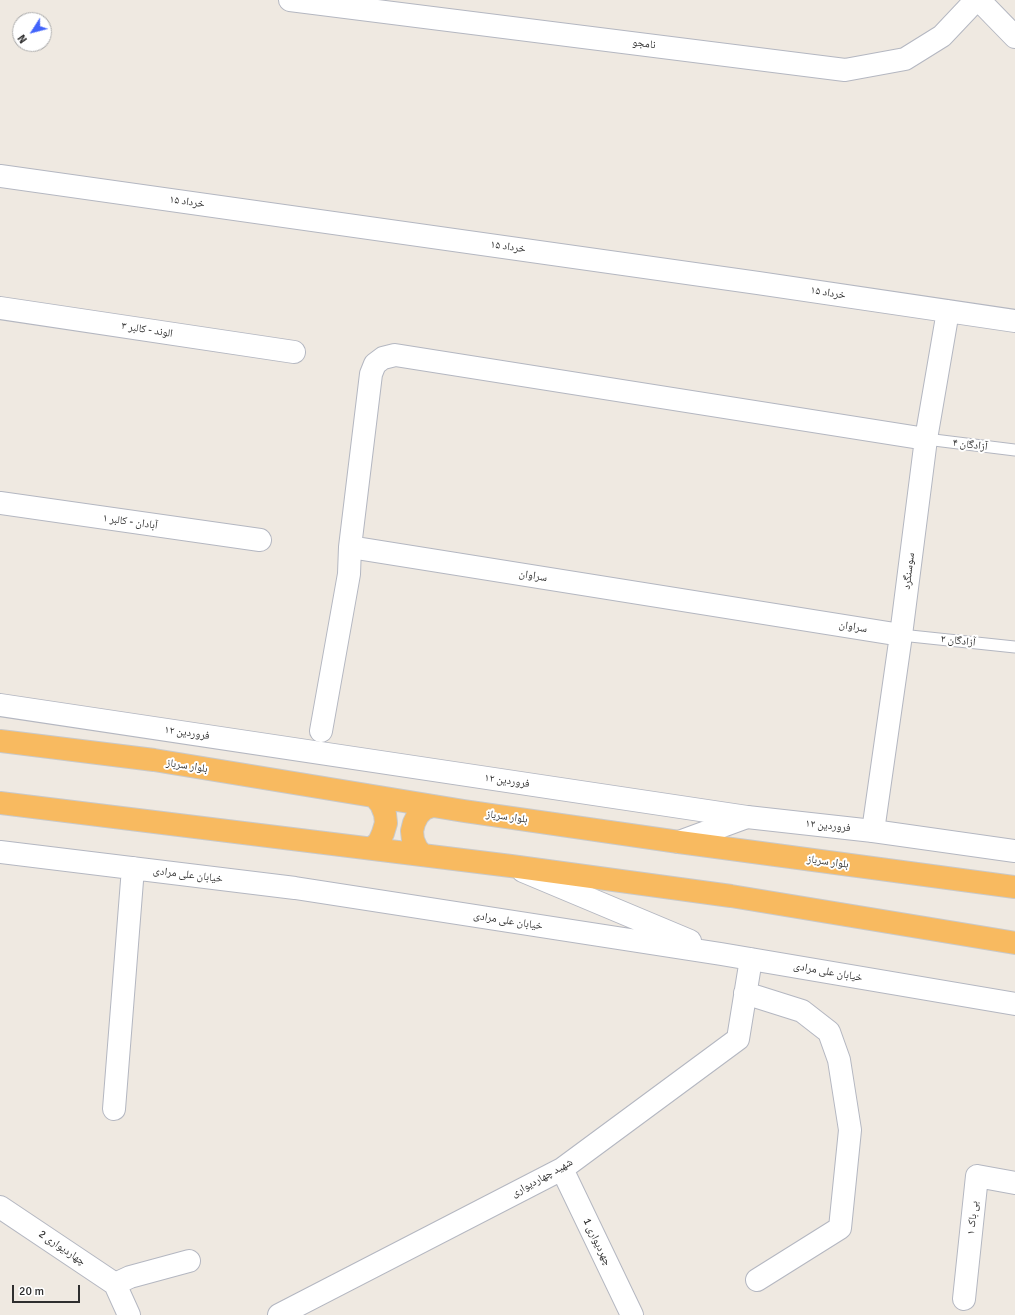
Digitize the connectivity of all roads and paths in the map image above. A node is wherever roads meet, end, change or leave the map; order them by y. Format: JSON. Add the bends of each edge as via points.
{"nodes":[{"id":1,"x":290,"y":0,"type":"edge"},
{"id":2,"x":976,"y":0,"type":"edge"},
{"id":3,"x":979,"y":0,"type":"edge"},
{"id":4,"x":397,"y":7,"type":"edge"},
{"id":5,"x":1015,"y":37,"type":"edge"},
{"id":6,"x":0,"y":176,"type":"edge"},
{"id":7,"x":0,"y":308,"type":"edge"},
{"id":8,"x":948,"y":311,"type":"junction"},
{"id":9,"x":1015,"y":321,"type":"edge"},
{"id":10,"x":294,"y":352,"type":"dead end"},
{"id":11,"x":926,"y":439,"type":"junction"},
{"id":12,"x":1015,"y":450,"type":"edge"},
{"id":13,"x":0,"y":503,"type":"edge"},
{"id":14,"x":260,"y":540,"type":"dead end"},
{"id":15,"x":350,"y":547,"type":"junction"},
{"id":16,"x":901,"y":635,"type":"junction"},
{"id":17,"x":1015,"y":647,"type":"edge"},
{"id":18,"x":0,"y":705,"type":"edge"},
{"id":19,"x":321,"y":731,"type":"dead end"},
{"id":20,"x":3,"y":740,"type":"edge"},
{"id":21,"x":375,"y":797,"type":"junction"},
{"id":22,"x":0,"y":803,"type":"edge"},
{"id":23,"x":432,"y":806,"type":"junction"},
{"id":24,"x":747,"y":817,"type":"junction"},
{"id":25,"x":873,"y":831,"type":"junction"},
{"id":26,"x":679,"y":842,"type":"junction"},
{"id":27,"x":372,"y":848,"type":"junction"},
{"id":28,"x":1015,"y":851,"type":"edge"},
{"id":29,"x":0,"y":852,"type":"edge"},
{"id":30,"x":423,"y":854,"type":"junction"},
{"id":31,"x":511,"y":866,"type":"junction"},
{"id":32,"x":134,"y":868,"type":"junction"},
{"id":33,"x":1015,"y":887,"type":"edge"},
{"id":34,"x":1015,"y":943,"type":"edge"},
{"id":35,"x":721,"y":954,"type":"junction"},
{"id":36,"x":751,"y":960,"type":"junction"},
{"id":37,"x":745,"y":993,"type":"junction"},
{"id":38,"x":1015,"y":1004,"type":"edge"},
{"id":39,"x":114,"y":1109,"type":"dead end"},
{"id":40,"x":562,"y":1169,"type":"junction"},
{"id":41,"x":1015,"y":1183,"type":"edge"},
{"id":42,"x":0,"y":1207,"type":"edge"},
{"id":43,"x":189,"y":1261,"type":"dead end"},
{"id":44,"x":756,"y":1280,"type":"dead end"},
{"id":45,"x":115,"y":1284,"type":"junction"},
{"id":46,"x":964,"y":1299,"type":"dead end"},
{"id":47,"x":129,"y":1315,"type":"edge"},
{"id":48,"x":279,"y":1315,"type":"edge"},
{"id":49,"x":632,"y":1315,"type":"edge"}],
"edges":[{"from":1,"to":4,"type":"street","name":"نامجو"},
{"from":2,"to":4,"type":"street","name":"نامجو","via":[[942,36],[905,59],[845,70]]},
{"from":3,"to":5,"type":"street"},
{"from":6,"to":8,"type":"street","name":"۱۵ خرداد"},
{"from":7,"to":10,"type":"street","name":"الوند - کالبر ۳"},
{"from":8,"to":9,"type":"street","name":"۱۵ خرداد"},
{"from":8,"to":11,"type":"street","name":"سوسنگرد"},
{"from":11,"to":12,"type":"lane","name":"آزادگان ۴"},
{"from":11,"to":15,"type":"street","via":[[395,355],[383,358],[375,364],[371,374]]},
{"from":11,"to":16,"type":"street","name":"سوسنگرد"},
{"from":13,"to":14,"type":"street","name":"آبادان - کالبر ۱"},
{"from":15,"to":16,"type":"street","name":"سراوان"},
{"from":15,"to":19,"type":"street","via":[[349,574]]},
{"from":16,"to":17,"type":"lane","name":"آزادگان ۲"},
{"from":16,"to":25,"type":"street","name":"سوسنگرد"},
{"from":18,"to":24,"type":"street","name":"۱۲ فروردین"},
{"from":20,"to":21,"type":"highway","name":"بلوار سرباز","via":[[154,760]]},
{"from":21,"to":23,"type":"highway","name":"بلوار سرباز"},
{"from":21,"to":27,"type":"highway","via":[[381,804],[386,823],[379,842]]},
{"from":22,"to":27,"type":"highway"},
{"from":23,"to":26,"type":"highway","name":"بلوار سرباز"},
{"from":23,"to":30,"type":"highway","via":[[418,815],[413,827],[413,840]]},
{"from":24,"to":25,"type":"street","name":"۱۲ فروردین"},
{"from":24,"to":26,"type":"street"},
{"from":25,"to":28,"type":"street","name":"۱۲ فروردین"},
{"from":26,"to":33,"type":"highway","name":"بلوار سرباز"},
{"from":27,"to":30,"type":"highway"},
{"from":29,"to":32,"type":"street","name":"خیابان علی مرادی"},
{"from":30,"to":31,"type":"highway"},
{"from":31,"to":34,"type":"highway","via":[[731,896]]},
{"from":31,"to":35,"type":"street"},
{"from":32,"to":35,"type":"street","name":"خیابان علی مرادی","via":[[295,888]]},
{"from":32,"to":39,"type":"street"},
{"from":35,"to":36,"type":"street","name":"خیابان علی مرادی"},
{"from":36,"to":37,"type":"street","name":"شهید چهاردیواری"},
{"from":36,"to":38,"type":"street","name":"خیابان علی مرادی"},
{"from":37,"to":40,"type":"street","name":"شهید چهاردیواری","via":[[738,1039]]},
{"from":37,"to":44,"type":"street","via":[[802,1011],[829,1032],[839,1060],[850,1130],[840,1228]]},
{"from":40,"to":48,"type":"street","name":"شهید چهاردیواری"},
{"from":40,"to":49,"type":"street","name":"چهردیواری 1"},
{"from":41,"to":46,"type":"street","name":"بی باک ۱","via":[[977,1176]]},
{"from":42,"to":45,"type":"street","name":"چهاردیواری 2"},
{"from":43,"to":45,"type":"street","via":[[130,1276]]},
{"from":45,"to":47,"type":"street"}]}
